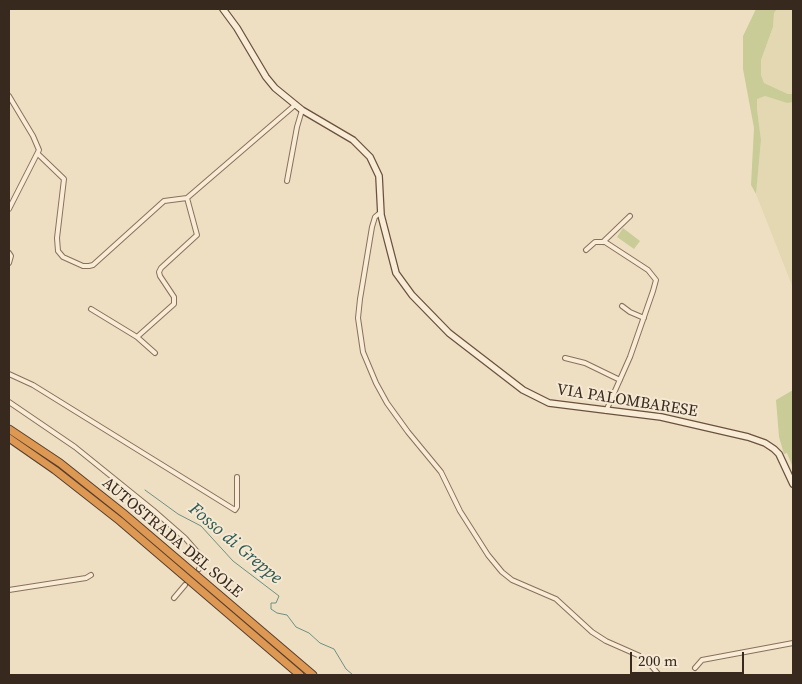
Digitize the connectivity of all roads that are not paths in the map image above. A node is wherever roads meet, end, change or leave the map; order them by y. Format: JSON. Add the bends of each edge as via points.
{"nodes":[{"id":1,"x":223,"y":9,"type":"edge"},
{"id":2,"x":9,"y":96,"type":"edge"},
{"id":3,"x":295,"y":105,"type":"junction"},
{"id":4,"x":302,"y":110,"type":"junction"},
{"id":5,"x":38,"y":154,"type":"junction"},
{"id":6,"x":287,"y":181,"type":"dead end"},
{"id":7,"x":187,"y":198,"type":"junction"},
{"id":8,"x":9,"y":209,"type":"edge"},
{"id":9,"x":381,"y":212,"type":"junction"},
{"id":10,"x":630,"y":216,"type":"dead end"},
{"id":11,"x":603,"y":242,"type":"junction"},
{"id":12,"x":586,"y":250,"type":"dead end"},
{"id":13,"x":9,"y":253,"type":"edge"},
{"id":14,"x":9,"y":264,"type":"edge"},
{"id":15,"x":622,"y":306,"type":"dead end"},
{"id":16,"x":91,"y":309,"type":"dead end"},
{"id":17,"x":644,"y":318,"type":"junction"},
{"id":18,"x":137,"y":337,"type":"junction"},
{"id":19,"x":155,"y":353,"type":"dead end"},
{"id":20,"x":565,"y":358,"type":"dead end"},
{"id":21,"x":9,"y":374,"type":"edge"},
{"id":22,"x":620,"y":380,"type":"junction"},
{"id":23,"x":9,"y":402,"type":"edge"},
{"id":24,"x":606,"y":411,"type":"junction"},
{"id":25,"x":9,"y":428,"type":"edge"},
{"id":26,"x":9,"y":438,"type":"edge"},
{"id":27,"x":237,"y":477,"type":"dead end"},
{"id":28,"x":793,"y":484,"type":"edge"},
{"id":29,"x":199,"y":569,"type":"dead end"},
{"id":30,"x":91,"y":575,"type":"dead end"},
{"id":31,"x":185,"y":585,"type":"dead end"},
{"id":32,"x":9,"y":590,"type":"edge"},
{"id":33,"x":174,"y":598,"type":"dead end"},
{"id":34,"x":793,"y":643,"type":"edge"},
{"id":35,"x":695,"y":668,"type":"dead end"},
{"id":36,"x":300,"y":675,"type":"edge"},
{"id":37,"x":313,"y":675,"type":"edge"},
{"id":38,"x":659,"y":675,"type":"edge"}],
"edges":[{"from":1,"to":3,"type":"main road","name":"VIA PALOMBARESE","via":[[269,82]]},
{"from":2,"to":5,"type":"street","via":[[38,146]]},
{"from":3,"to":4,"type":"main road","name":"VIA PALOMBARESE"},
{"from":3,"to":7,"type":"street"},
{"from":4,"to":6,"type":"street"},
{"from":4,"to":9,"type":"main road","name":"VIA PALOMBARESE","via":[[351,138],[370,157],[379,174]]},
{"from":5,"to":7,"type":"street","via":[[64,179],[58,250],[63,257],[83,266],[93,265],[164,201]]},
{"from":5,"to":8,"type":"street"},
{"from":7,"to":18,"type":"street","via":[[197,235],[159,273],[174,302]]},
{"from":9,"to":24,"type":"main road","name":"VIA PALOMBARESE","via":[[396,276],[449,333],[537,398],[556,405]]},
{"from":9,"to":38,"type":"street","via":[[375,217],[371,229],[358,315],[362,350],[387,403],[441,472],[460,511],[500,571],[556,599],[592,632],[637,654]]},
{"from":10,"to":11,"type":"street"},
{"from":11,"to":12,"type":"street","via":[[595,242]]},
{"from":11,"to":17,"type":"street","via":[[654,276],[655,286]]},
{"from":13,"to":14,"type":"street"},
{"from":15,"to":17,"type":"street"},
{"from":16,"to":18,"type":"street"},
{"from":17,"to":22,"type":"street"},
{"from":18,"to":19,"type":"street"},
{"from":20,"to":22,"type":"street","via":[[585,363]]},
{"from":21,"to":27,"type":"street","via":[[33,385],[235,510]]},
{"from":22,"to":24,"type":"street"},
{"from":23,"to":29,"type":"street","via":[[79,450],[156,512],[200,555]]},
{"from":24,"to":28,"type":"main road","name":"VIA PALOMBARESE","via":[[666,418],[760,441],[779,454]]},
{"from":25,"to":37,"type":"highway","name":"AUTOSTRADA DEL SOLE","via":[[123,513]]},
{"from":26,"to":36,"type":"highway","name":"AUTOSTRADA DEL SOLE","via":[[120,521]]},
{"from":30,"to":32,"type":"street"},
{"from":31,"to":33,"type":"street"},
{"from":34,"to":35,"type":"street","via":[[702,660]]}]}
